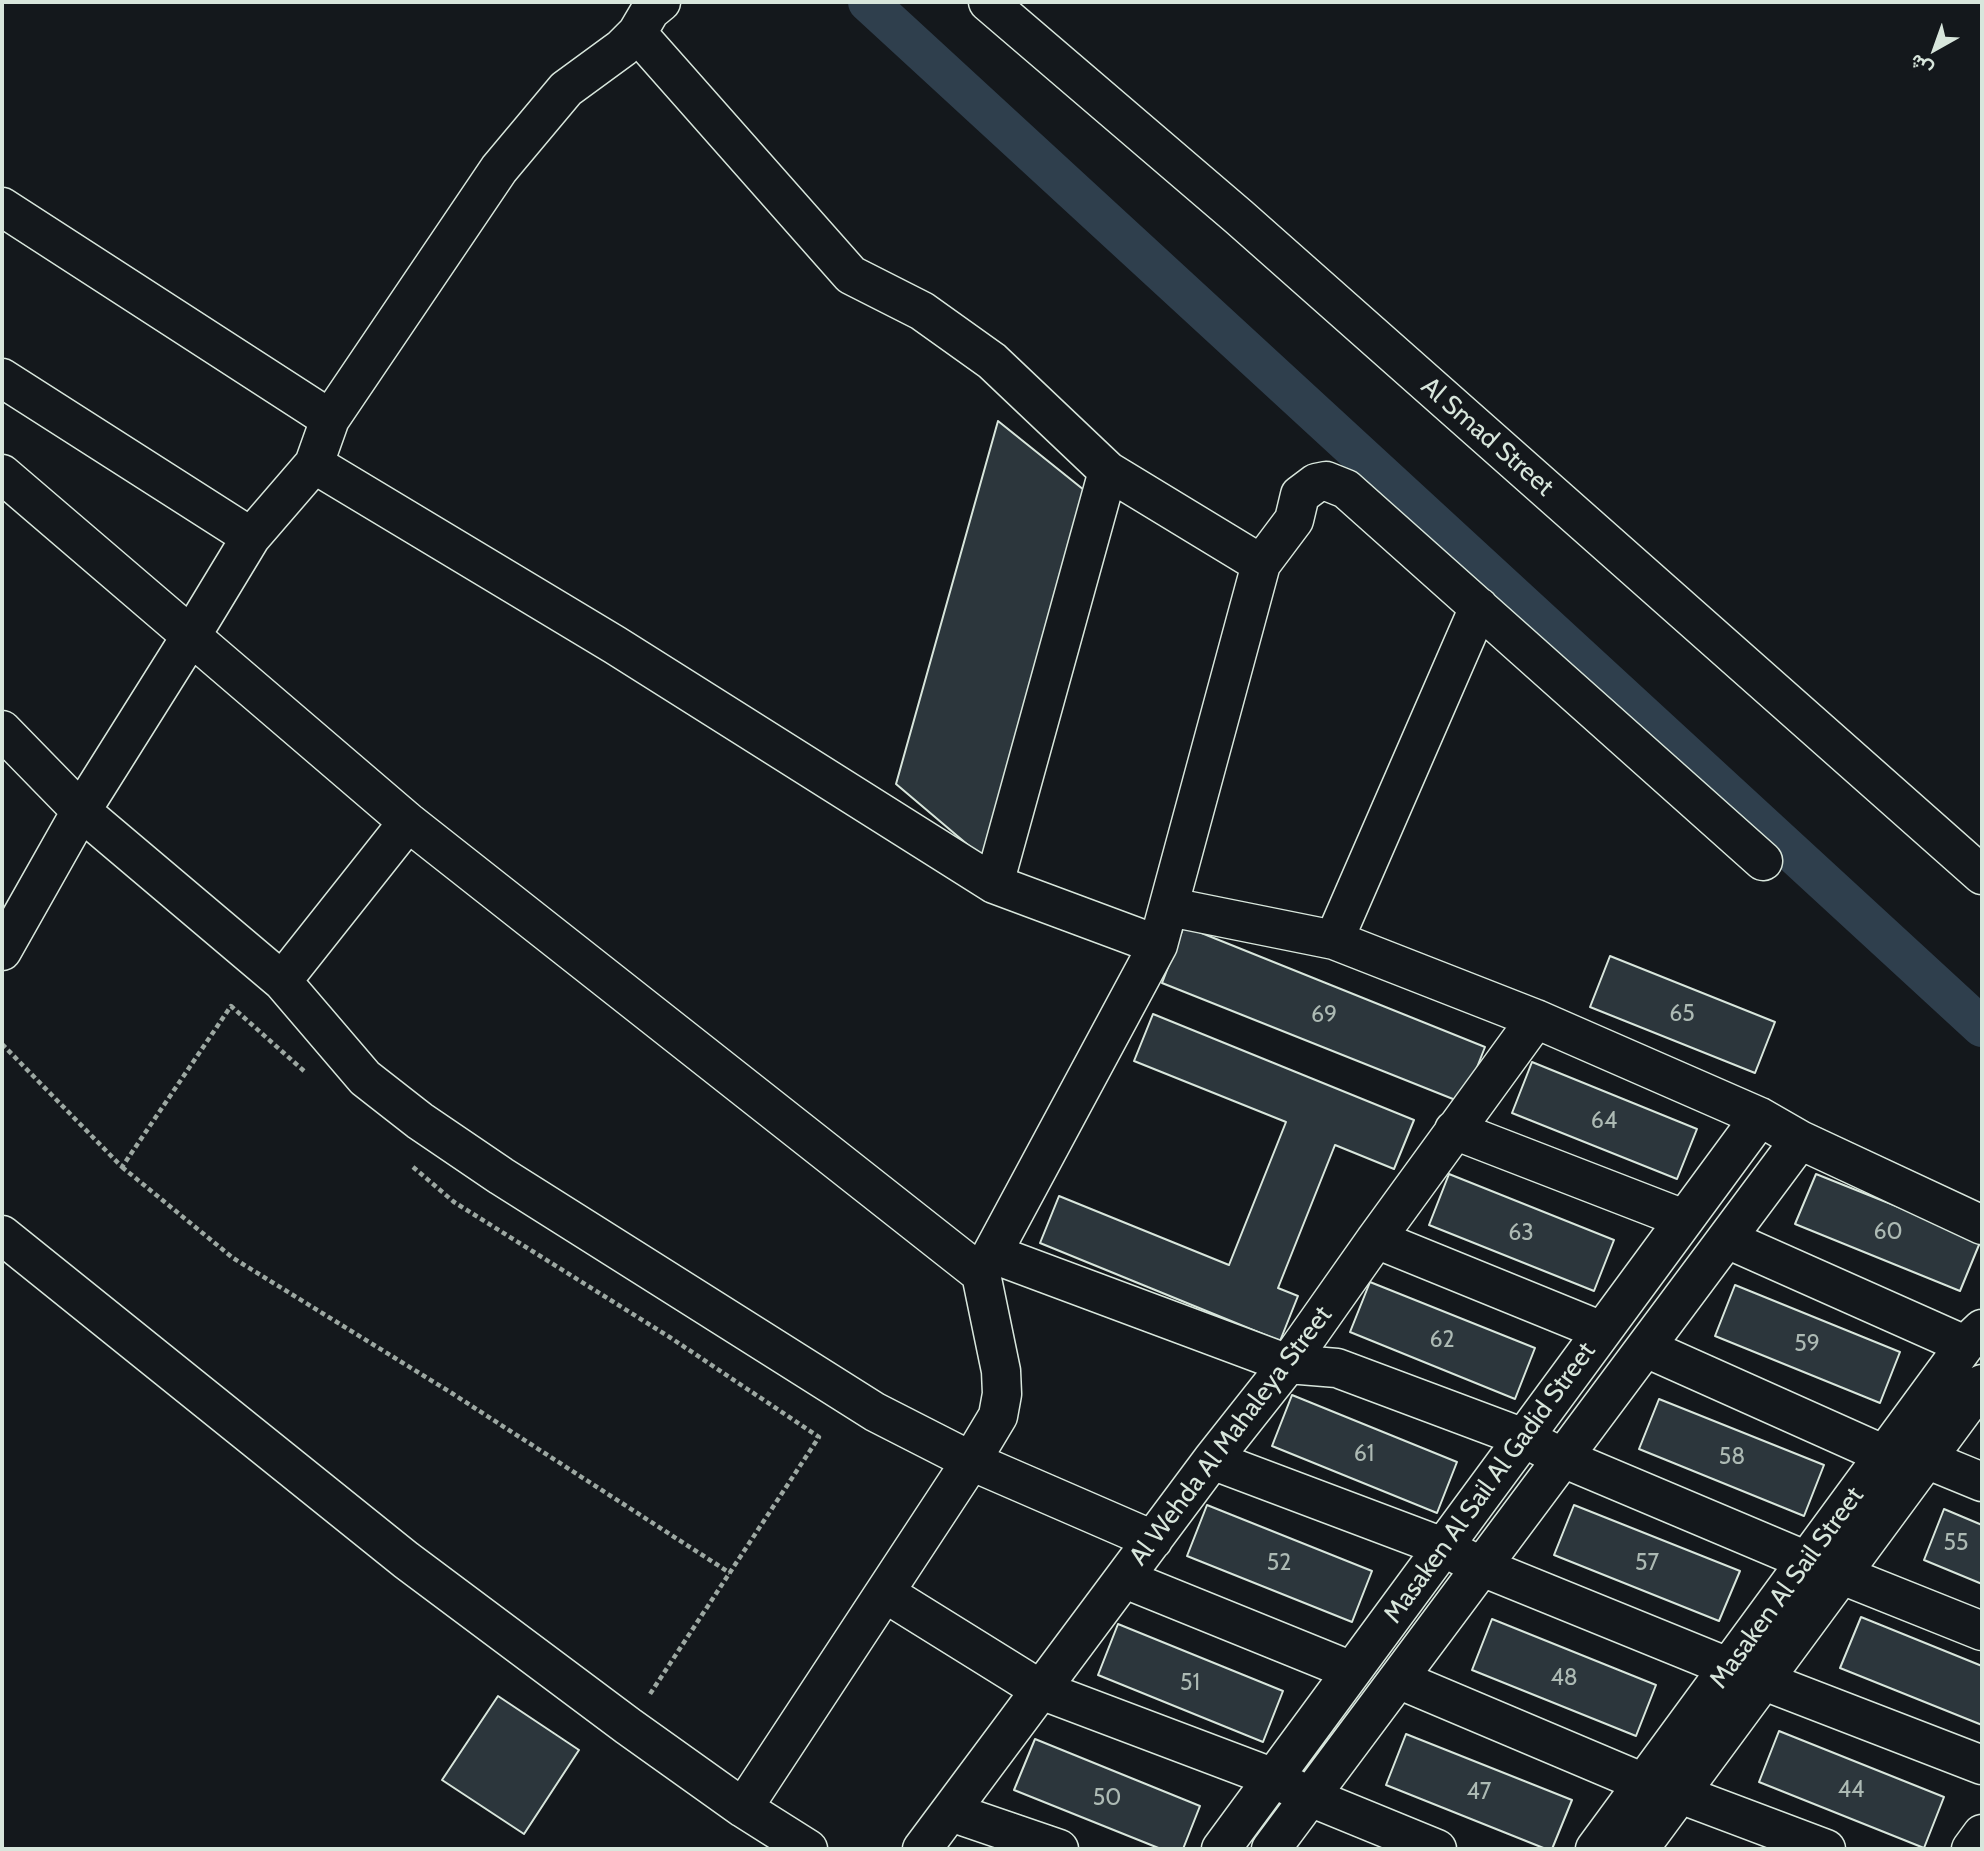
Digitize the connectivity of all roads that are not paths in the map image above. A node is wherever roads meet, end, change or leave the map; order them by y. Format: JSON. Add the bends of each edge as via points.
{"nodes":[{"id":1,"x":662,"y":2,"type":"edge"},
{"id":2,"x":988,"y":2,"type":"edge"},
{"id":3,"x":637,"y":33,"type":"junction"},
{"id":4,"x":2,"y":207,"type":"edge"},
{"id":5,"x":2,"y":378,"type":"edge"},
{"id":6,"x":330,"y":419,"type":"junction"},
{"id":7,"x":314,"y":464,"type":"junction"},
{"id":8,"x":1108,"y":471,"type":"junction"},
{"id":9,"x":2,"y":474,"type":"edge"},
{"id":10,"x":251,"y":537,"type":"junction"},
{"id":11,"x":1261,"y":564,"type":"junction"},
{"id":12,"x":1479,"y":607,"type":"junction"},
{"id":13,"x":191,"y":636,"type":"junction"},
{"id":14,"x":2,"y":730,"type":"edge"},
{"id":15,"x":81,"y":811,"type":"junction"},
{"id":16,"x":408,"y":822,"type":"junction"},
{"id":17,"x":1763,"y":861,"type":"dead end"},
{"id":18,"x":1982,"y":874,"type":"edge"},
{"id":19,"x":994,"y":884,"type":"junction"},
{"id":20,"x":1170,"y":907,"type":"junction"},
{"id":21,"x":1334,"y":940,"type":"junction"},
{"id":22,"x":1158,"y":945,"type":"junction"},
{"id":23,"x":2,"y":951,"type":"edge"},
{"id":24,"x":282,"y":981,"type":"junction"},
{"id":25,"x":1536,"y":1019,"type":"junction"},
{"id":26,"x":1759,"y":1117,"type":"junction"},
{"id":27,"x":1454,"y":1130,"type":"junction"},
{"id":28,"x":1800,"y":1140,"type":"junction"},
{"id":29,"x":1684,"y":1219,"type":"junction"},
{"id":30,"x":1982,"y":1225,"type":"edge"},
{"id":31,"x":2,"y":1235,"type":"edge"},
{"id":32,"x":1376,"y":1239,"type":"junction"},
{"id":33,"x":1727,"y":1239,"type":"junction"},
{"id":34,"x":987,"y":1264,"type":"junction"},
{"id":35,"x":1602,"y":1331,"type":"junction"},
{"id":36,"x":1974,"y":1337,"type":"edge"},
{"id":37,"x":1646,"y":1348,"type":"junction"},
{"id":38,"x":1288,"y":1364,"type":"junction"},
{"id":39,"x":1982,"y":1384,"type":"edge"},
{"id":40,"x":1524,"y":1438,"type":"junction"},
{"id":41,"x":1885,"y":1455,"type":"junction"},
{"id":42,"x":1563,"y":1458,"type":"junction"},
{"id":43,"x":1926,"y":1459,"type":"junction"},
{"id":44,"x":1212,"y":1460,"type":"junction"},
{"id":45,"x":971,"y":1461,"type":"junction"},
{"id":46,"x":1982,"y":1482,"type":"edge"},
{"id":47,"x":1153,"y":1540,"type":"junction"},
{"id":48,"x":1443,"y":1547,"type":"junction"},
{"id":49,"x":1482,"y":1567,"type":"junction"},
{"id":50,"x":1824,"y":1568,"type":"junction"},
{"id":51,"x":1125,"y":1579,"type":"junction"},
{"id":52,"x":885,"y":1593,"type":"junction"},
{"id":53,"x":1982,"y":1631,"type":"edge"},
{"id":54,"x":1728,"y":1667,"type":"junction"},
{"id":55,"x":1352,"y":1671,"type":"junction"},
{"id":56,"x":1398,"y":1679,"type":"junction"},
{"id":57,"x":1763,"y":1681,"type":"junction"},
{"id":58,"x":1041,"y":1690,"type":"junction"},
{"id":59,"x":1982,"y":1765,"type":"edge"},
{"id":60,"x":1274,"y":1778,"type":"junction"},
{"id":61,"x":1644,"y":1783,"type":"junction"},
{"id":62,"x":1680,"y":1794,"type":"junction"},
{"id":63,"x":1310,"y":1797,"type":"junction"},
{"id":64,"x":743,"y":1808,"type":"junction"},
{"id":65,"x":951,"y":1812,"type":"junction"},
{"id":66,"x":1982,"y":1833,"type":"edge"},
{"id":67,"x":808,"y":1849,"type":"edge"},
{"id":68,"x":922,"y":1849,"type":"edge"},
{"id":69,"x":1059,"y":1849,"type":"edge"},
{"id":70,"x":1222,"y":1849,"type":"edge"},
{"id":71,"x":1271,"y":1849,"type":"edge"},
{"id":72,"x":1437,"y":1849,"type":"edge"},
{"id":73,"x":1595,"y":1849,"type":"edge"},
{"id":74,"x":1639,"y":1849,"type":"edge"},
{"id":75,"x":1826,"y":1849,"type":"edge"},
{"id":76,"x":1970,"y":1849,"type":"edge"}],
"edges":[{"from":1,"to":3,"type":"street","via":[[650,11]]},
{"from":2,"to":18,"type":"street","name":"Al Smad Street","via":[[1239,217]]},
{"from":3,"to":6,"type":"street","via":[[566,89],[499,169]]},
{"from":3,"to":8,"type":"street","via":[[851,275],[922,311],[992,361]]},
{"from":4,"to":6,"type":"street"},
{"from":5,"to":10,"type":"street"},
{"from":6,"to":7,"type":"street"},
{"from":7,"to":10,"type":"street"},
{"from":7,"to":19,"type":"street","via":[[615,645]]},
{"from":8,"to":11,"type":"street"},
{"from":8,"to":19,"type":"street"},
{"from":9,"to":13,"type":"street"},
{"from":10,"to":13,"type":"street"},
{"from":11,"to":12,"type":"street","via":[[1294,520],[1300,495],[1326,481],[1346,489]]},
{"from":11,"to":20,"type":"street"},
{"from":12,"to":17,"type":"street"},
{"from":12,"to":21,"type":"street"},
{"from":13,"to":15,"type":"street"},
{"from":13,"to":16,"type":"street"},
{"from":14,"to":15,"type":"street"},
{"from":15,"to":23,"type":"street"},
{"from":15,"to":24,"type":"street"},
{"from":16,"to":24,"type":"street"},
{"from":16,"to":34,"type":"street"},
{"from":19,"to":22,"type":"street"},
{"from":20,"to":21,"type":"street"},
{"from":20,"to":22,"type":"street"},
{"from":21,"to":25,"type":"street"},
{"from":22,"to":34,"type":"street"},
{"from":24,"to":45,"type":"street","via":[[365,1078],[420,1121],[875,1412]]},
{"from":25,"to":26,"type":"street"},
{"from":25,"to":27,"type":"street","name":"Al Wehda Al Mahaleya Street"},
{"from":26,"to":28,"type":"street"},
{"from":26,"to":29,"type":"street","name":"Masaken Al Sail Al Gadid Street"},
{"from":27,"to":29,"type":"street"},
{"from":27,"to":32,"type":"street","name":"Al Wehda Al Mahaleya Street"},
{"from":28,"to":30,"type":"street"},
{"from":28,"to":33,"type":"street","name":"Masaken Al Sail Al Gadid Street"},
{"from":29,"to":35,"type":"street","name":"Masaken Al Sail Al Gadid Street"},
{"from":31,"to":64,"type":"street","via":[[405,1560]]},
{"from":32,"to":35,"type":"street"},
{"from":32,"to":38,"type":"street","name":"Al Wehda Al Mahaleya Street"},
{"from":33,"to":36,"type":"street"},
{"from":33,"to":37,"type":"street","name":"Masaken Al Sail Al Gadid Street"},
{"from":34,"to":38,"type":"street"},
{"from":34,"to":45,"type":"street","via":[[1002,1394],[998,1416]]},
{"from":35,"to":40,"type":"street","name":"Masaken Al Sail Al Gadid Street"},
{"from":36,"to":41,"type":"street","name":"Masaken Al Sail Street"},
{"from":37,"to":41,"type":"street"},
{"from":37,"to":42,"type":"street","name":"Masaken Al Sail Al Gadid Street"},
{"from":38,"to":40,"type":"street","via":[[1337,1368]]},
{"from":38,"to":44,"type":"street","name":"Al Wehda Al Mahaleya Street"},
{"from":39,"to":43,"type":"street","name":"Masaken Al Sail Street"},
{"from":40,"to":42,"type":"street"},
{"from":40,"to":48,"type":"street","name":"Masaken Al Sail Al Gadid Street"},
{"from":41,"to":50,"type":"street","name":"Masaken Al Sail Street"},
{"from":42,"to":49,"type":"street","name":"Masaken Al Sail Al Gadid Street"},
{"from":42,"to":50,"type":"street"},
{"from":43,"to":46,"type":"street"},
{"from":43,"to":50,"type":"street","name":"Masaken Al Sail Street"},
{"from":44,"to":47,"type":"street","name":"Al Wehda Al Mahaleya Street"},
{"from":44,"to":48,"type":"street"},
{"from":45,"to":47,"type":"street"},
{"from":45,"to":52,"type":"street"},
{"from":47,"to":51,"type":"street","name":"Al Wehda Al Mahaleya Street"},
{"from":48,"to":49,"type":"street"},
{"from":48,"to":55,"type":"street","name":"Masaken Al Sail Al Gadid Street"},
{"from":49,"to":54,"type":"street"},
{"from":49,"to":56,"type":"street","name":"Masaken Al Sail Al Gadid Street"},
{"from":50,"to":53,"type":"street"},
{"from":50,"to":54,"type":"street","name":"Masaken Al Sail Street"},
{"from":50,"to":57,"type":"street","name":"Masaken Al Sail Street"},
{"from":51,"to":55,"type":"street"},
{"from":51,"to":58,"type":"street","name":"Al Wehda Al Mahaleya Street"},
{"from":52,"to":58,"type":"street"},
{"from":52,"to":64,"type":"street"},
{"from":54,"to":57,"type":"street"},
{"from":54,"to":61,"type":"street","name":"Masaken Al Sail Street"},
{"from":55,"to":60,"type":"street","name":"Masaken Al Sail Al Gadid Street"},
{"from":56,"to":61,"type":"street"},
{"from":56,"to":63,"type":"street","name":"Masaken Al Sail Al Gadid Street"},
{"from":57,"to":59,"type":"street"},
{"from":57,"to":62,"type":"street","name":"Masaken Al Sail Street"},
{"from":58,"to":60,"type":"street"},
{"from":58,"to":65,"type":"street","name":"Al Wehda Al Mahaleya Street"},
{"from":60,"to":63,"type":"street"},
{"from":60,"to":70,"type":"street","name":"Masaken Al Sail Al Gadid Street"},
{"from":61,"to":73,"type":"street","name":"Masaken Al Sail Street"},
{"from":62,"to":74,"type":"street","name":"Masaken Al Sail Street"},
{"from":62,"to":75,"type":"street"},
{"from":63,"to":71,"type":"street","name":"Masaken Al Sail Al Gadid Street"},
{"from":63,"to":72,"type":"street"},
{"from":64,"to":67,"type":"street"},
{"from":65,"to":68,"type":"street","name":"Al Wehda Al Mahaleya Street"},
{"from":65,"to":69,"type":"street"},
{"from":66,"to":76,"type":"street"}]}
